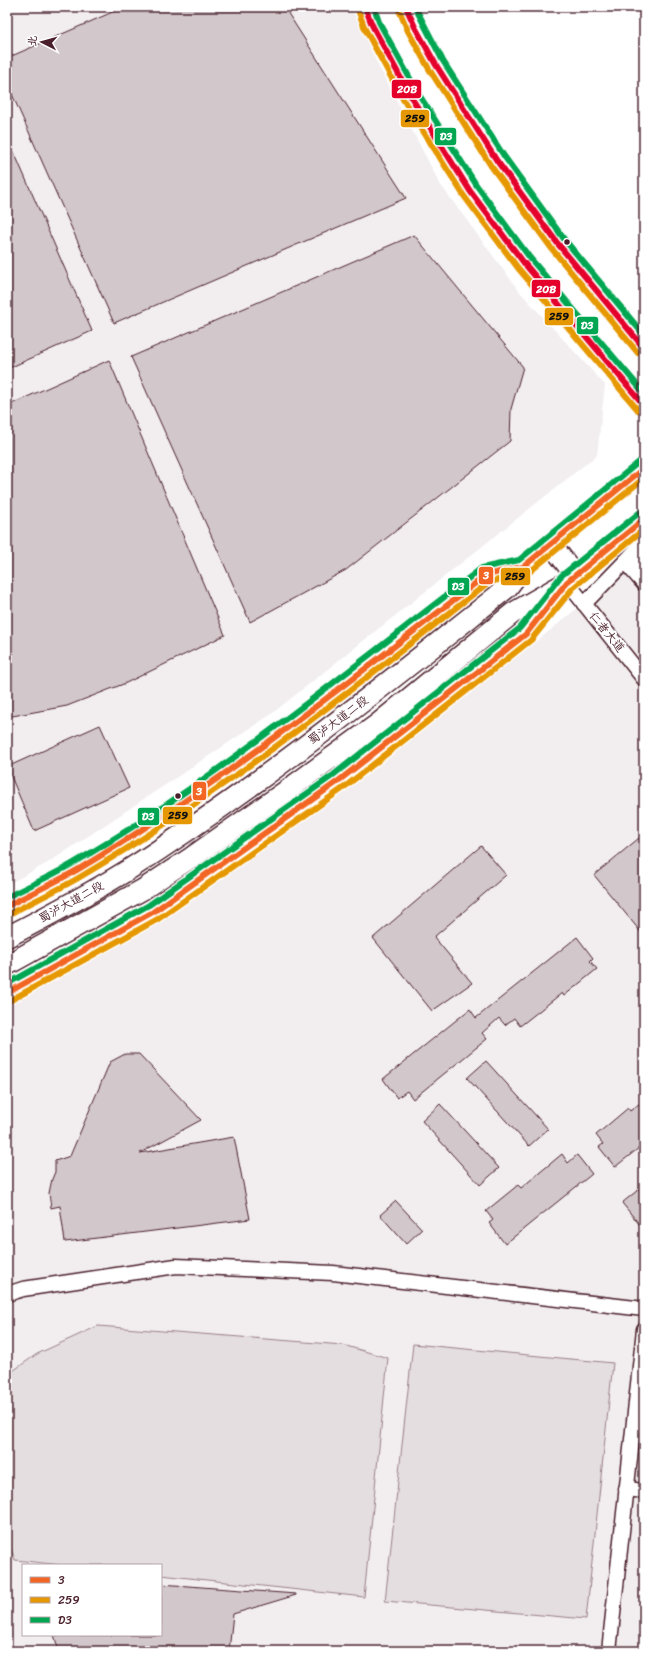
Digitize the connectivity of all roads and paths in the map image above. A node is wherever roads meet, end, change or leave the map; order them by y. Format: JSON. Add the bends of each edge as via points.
{"nodes":[{"id":1,"x":365,"y":7,"type":"edge"},
{"id":2,"x":406,"y":7,"type":"edge"},
{"id":3,"x":644,"y":348,"type":"edge"},
{"id":4,"x":644,"y":405,"type":"edge"},
{"id":5,"x":644,"y":468,"type":"edge"},
{"id":6,"x":644,"y":519,"type":"edge"},
{"id":7,"x":644,"y":542,"type":"edge"},
{"id":8,"x":550,"y":544,"type":"junction"},
{"id":9,"x":644,"y":554,"type":"edge"},
{"id":10,"x":523,"y":567,"type":"junction"},
{"id":11,"x":571,"y":579,"type":"junction"},
{"id":12,"x":644,"y":584,"type":"edge"},
{"id":13,"x":584,"y":604,"type":"junction"},
{"id":14,"x":644,"y":679,"type":"edge"},
{"id":15,"x":7,"y":906,"type":"edge"},
{"id":16,"x":7,"y":938,"type":"edge"},
{"id":17,"x":7,"y":965,"type":"edge"},
{"id":18,"x":7,"y":993,"type":"edge"},
{"id":19,"x":7,"y":1294,"type":"edge"},
{"id":20,"x":644,"y":1309,"type":"edge"},
{"id":21,"x":644,"y":1329,"type":"edge"},
{"id":22,"x":626,"y":1489,"type":"junction"},
{"id":23,"x":644,"y":1491,"type":"edge"},
{"id":24,"x":609,"y":1651,"type":"edge"}],
"edges":[{"from":1,"to":4,"type":"main road","via":[[411,97],[470,191],[524,263]]},
{"from":2,"to":3,"type":"main road","via":[[436,65],[497,161],[558,244]]},
{"from":5,"to":8,"type":"highway","name":"蜀泸大道二段"},
{"from":6,"to":11,"type":"highway","name":"蜀泸大道二段"},
{"from":7,"to":13,"type":"street","name":"仁者大道"},
{"from":8,"to":10,"type":"highway","name":"蜀泸大道二段"},
{"from":8,"to":11,"type":"highway"},
{"from":9,"to":12,"type":"street","via":[[631,569]]},
{"from":10,"to":15,"type":"street","via":[[486,575],[291,726],[210,784],[76,871]]},
{"from":10,"to":16,"type":"highway","name":"蜀泸大道二段","via":[[507,588],[270,772],[126,871]]},
{"from":11,"to":13,"type":"street","name":"仁者大道"},
{"from":11,"to":17,"type":"highway","name":"蜀泸大道二段","via":[[513,613],[379,723],[192,857],[142,890]]},
{"from":11,"to":18,"type":"street","via":[[526,634],[337,782],[153,912]]},
{"from":13,"to":14,"type":"street","name":"仁者大道"},
{"from":19,"to":20,"type":"street","via":[[23,1289],[176,1266],[333,1273]]},
{"from":21,"to":22,"type":"street"},
{"from":22,"to":23,"type":"street"},
{"from":22,"to":24,"type":"street"}]}
